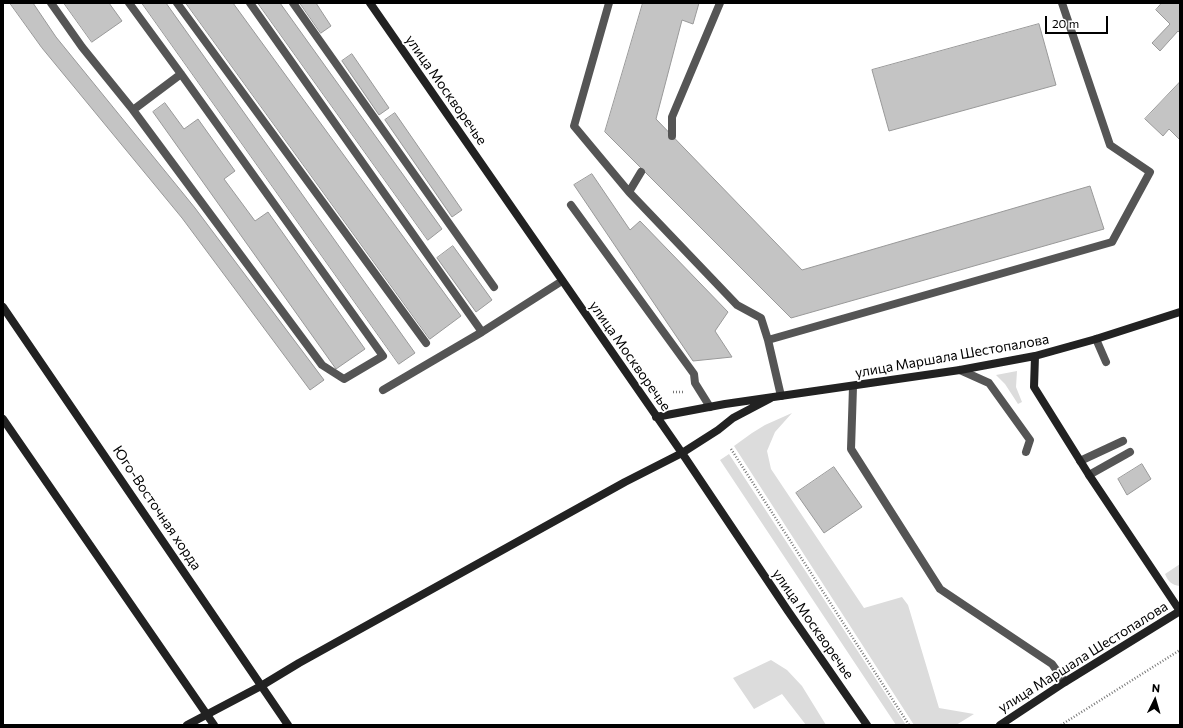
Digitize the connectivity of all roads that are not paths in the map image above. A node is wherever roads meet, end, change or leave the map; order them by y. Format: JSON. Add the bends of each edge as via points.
{"nodes":[{"id":1,"x":51,"y":3,"type":"edge"},
{"id":2,"x":129,"y":3,"type":"edge"},
{"id":3,"x":177,"y":3,"type":"edge"},
{"id":4,"x":250,"y":3,"type":"edge"},
{"id":5,"x":293,"y":3,"type":"edge"},
{"id":6,"x":370,"y":3,"type":"edge"},
{"id":7,"x":609,"y":3,"type":"edge"},
{"id":8,"x":720,"y":3,"type":"edge"},
{"id":9,"x":1062,"y":3,"type":"edge"},
{"id":10,"x":181,"y":74,"type":"junction"},
{"id":11,"x":133,"y":110,"type":"junction"},
{"id":12,"x":672,"y":136,"type":"dead end"},
{"id":13,"x":641,"y":172,"type":"dead end"},
{"id":14,"x":629,"y":192,"type":"junction"},
{"id":15,"x":571,"y":205,"type":"dead end"},
{"id":16,"x":562,"y":281,"type":"junction"},
{"id":17,"x":494,"y":287,"type":"dead end"},
{"id":18,"x":3,"y":307,"type":"edge"},
{"id":19,"x":1180,"y":312,"type":"edge"},
{"id":20,"x":482,"y":332,"type":"junction"},
{"id":21,"x":1096,"y":339,"type":"junction"},
{"id":22,"x":768,"y":340,"type":"junction"},
{"id":23,"x":426,"y":343,"type":"dead end"},
{"id":24,"x":1035,"y":356,"type":"junction"},
{"id":25,"x":1106,"y":362,"type":"dead end"},
{"id":26,"x":960,"y":370,"type":"junction"},
{"id":27,"x":853,"y":387,"type":"junction"},
{"id":28,"x":383,"y":390,"type":"dead end"},
{"id":29,"x":781,"y":396,"type":"junction"},
{"id":30,"x":771,"y":398,"type":"junction"},
{"id":31,"x":710,"y":407,"type":"junction"},
{"id":32,"x":656,"y":417,"type":"junction"},
{"id":33,"x":3,"y":419,"type":"edge"},
{"id":34,"x":1123,"y":441,"type":"dead end"},
{"id":35,"x":1026,"y":452,"type":"dead end"},
{"id":36,"x":1130,"y":452,"type":"dead end"},
{"id":37,"x":682,"y":454,"type":"junction"},
{"id":38,"x":1080,"y":461,"type":"junction"},
{"id":39,"x":1089,"y":475,"type":"junction"},
{"id":40,"x":1180,"y":611,"type":"edge"},
{"id":41,"x":1065,"y":682,"type":"junction"},
{"id":42,"x":261,"y":686,"type":"junction"},
{"id":43,"x":207,"y":714,"type":"junction"},
{"id":44,"x":187,"y":725,"type":"edge"},
{"id":45,"x":214,"y":725,"type":"edge"},
{"id":46,"x":288,"y":725,"type":"edge"},
{"id":47,"x":867,"y":725,"type":"edge"},
{"id":48,"x":1000,"y":725,"type":"edge"}],
"edges":[{"from":1,"to":11,"type":"lane","via":[[82,47]]},
{"from":2,"to":10,"type":"lane"},
{"from":3,"to":23,"type":"lane"},
{"from":4,"to":20,"type":"lane"},
{"from":5,"to":17,"type":"lane"},
{"from":6,"to":16,"type":"main road","name":"улица Москворечье"},
{"from":7,"to":14,"type":"lane","via":[[574,126]]},
{"from":8,"to":12,"type":"lane","via":[[672,117]]},
{"from":9,"to":22,"type":"lane","via":[[1110,145],[1150,172],[1112,242]]},
{"from":10,"to":11,"type":"lane"},
{"from":10,"to":11,"type":"lane","via":[[383,356],[344,379],[322,365]]},
{"from":13,"to":14,"type":"lane"},
{"from":14,"to":22,"type":"lane","via":[[737,305],[761,318]]},
{"from":15,"to":31,"type":"lane","via":[[694,374],[695,382]]},
{"from":16,"to":20,"type":"lane"},
{"from":16,"to":32,"type":"main road","name":"улица Москворечье"},
{"from":18,"to":42,"type":"main road","name":"Юго-Восточная хорда"},
{"from":19,"to":21,"type":"main road","name":"улица Маршала Шестопалова"},
{"from":20,"to":28,"type":"lane"},
{"from":21,"to":24,"type":"main road","name":"улица Маршала Шестопалова"},
{"from":21,"to":25,"type":"lane"},
{"from":22,"to":29,"type":"lane"},
{"from":24,"to":26,"type":"main road","name":"улица Маршала Шестопалова"},
{"from":24,"to":38,"type":"main road","via":[[1034,387]]},
{"from":26,"to":27,"type":"main road","name":"улица Маршала Шестопалова"},
{"from":26,"to":35,"type":"lane","via":[[989,383],[1030,440]]},
{"from":27,"to":29,"type":"main road","name":"улица Маршала Шестопалова"},
{"from":27,"to":41,"type":"lane","via":[[851,449],[940,589],[1052,664]]},
{"from":29,"to":30,"type":"main road","name":"улица Маршала Шестопалова"},
{"from":30,"to":31,"type":"main road"},
{"from":30,"to":37,"type":"main road","via":[[733,418]]},
{"from":31,"to":32,"type":"main road"},
{"from":32,"to":37,"type":"main road","name":"улица Москворечье"},
{"from":33,"to":43,"type":"main road"},
{"from":34,"to":38,"type":"lane"},
{"from":36,"to":39,"type":"lane"},
{"from":37,"to":42,"type":"main road","via":[[611,490]]},
{"from":37,"to":47,"type":"main road","name":"улица Москворечье"},
{"from":38,"to":39,"type":"main road"},
{"from":39,"to":40,"type":"main road"},
{"from":40,"to":41,"type":"main road","name":"улица Маршала Шестопалова"},
{"from":41,"to":48,"type":"main road","name":"улица Маршала Шестопалова"},
{"from":42,"to":43,"type":"main road"},
{"from":42,"to":46,"type":"main road","name":"Юго-Восточная хорда"},
{"from":43,"to":44,"type":"main road"},
{"from":43,"to":45,"type":"main road"}]}
